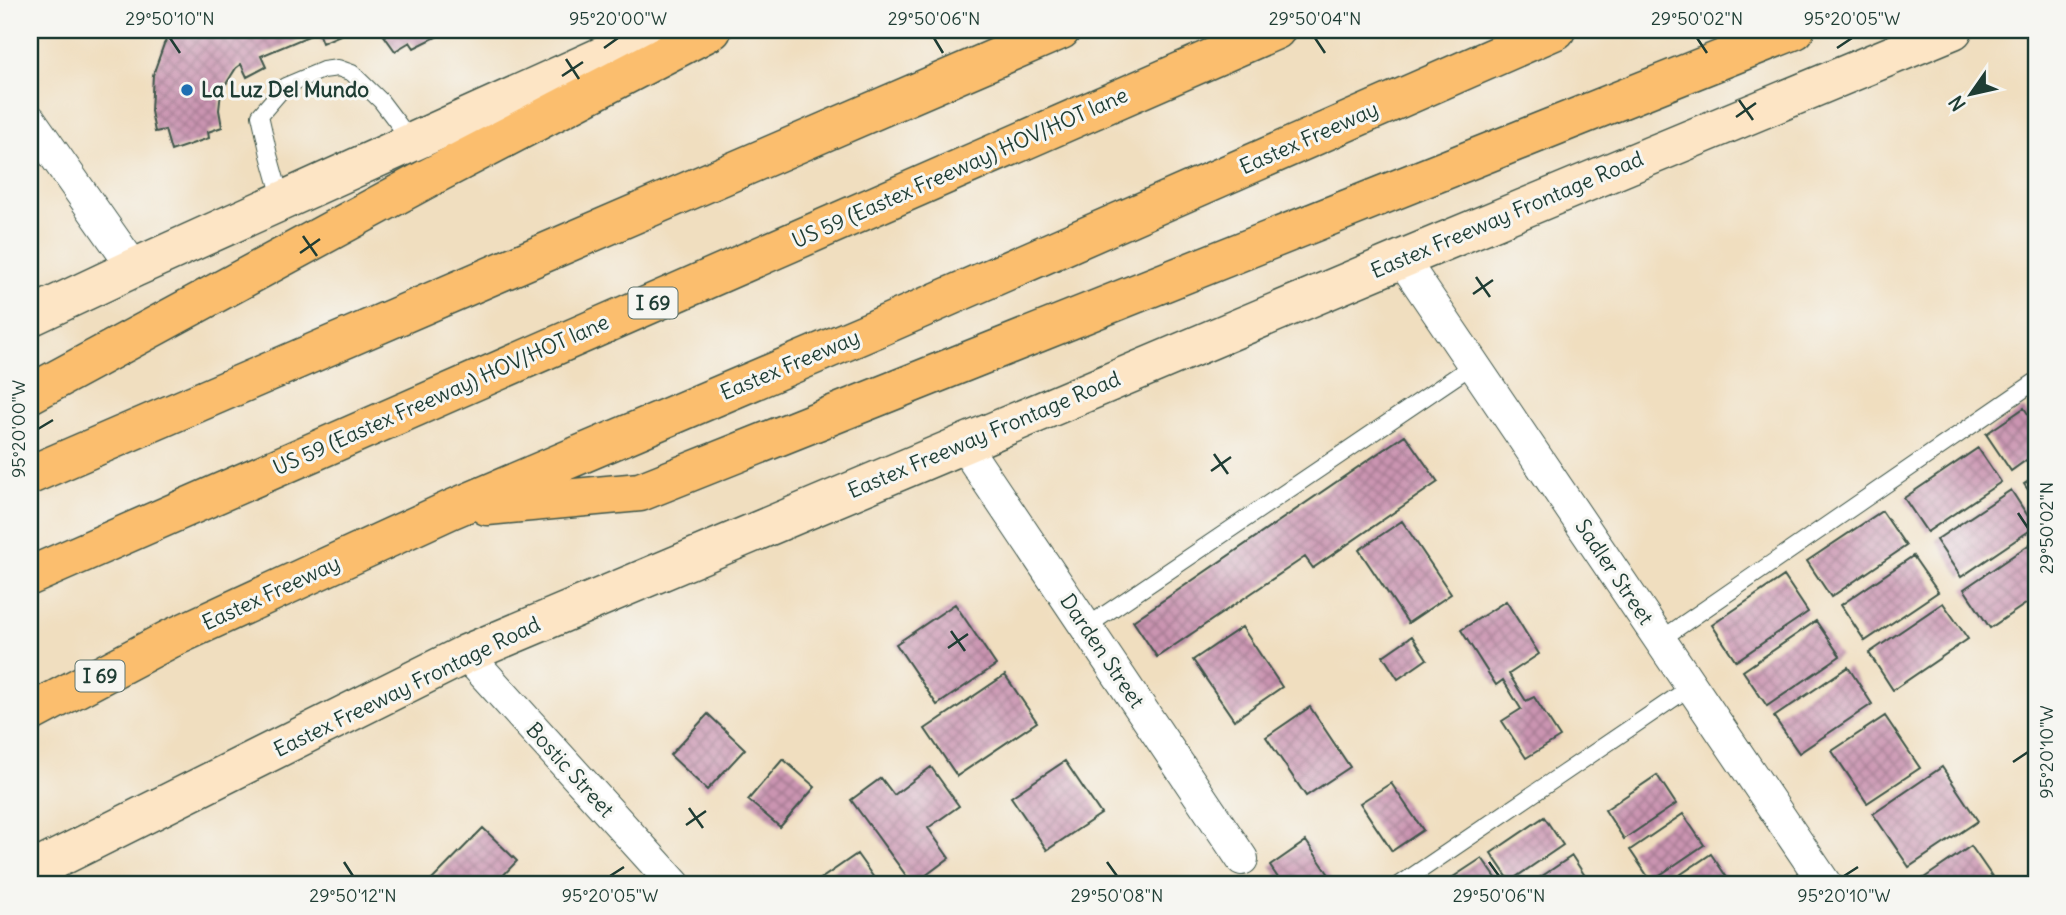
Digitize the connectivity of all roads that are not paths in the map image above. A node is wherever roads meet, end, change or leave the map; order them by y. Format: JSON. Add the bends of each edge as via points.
{"nodes":[{"id":1,"x":712,"y":30,"type":"edge"},
{"id":2,"x":1061,"y":30,"type":"edge"},
{"id":3,"x":1276,"y":30,"type":"edge"},
{"id":4,"x":1556,"y":30,"type":"edge"},
{"id":5,"x":1795,"y":30,"type":"edge"},
{"id":6,"x":1953,"y":30,"type":"edge"},
{"id":7,"x":653,"y":31,"type":"edge"},
{"id":8,"x":30,"y":120,"type":"edge"},
{"id":9,"x":412,"y":142,"type":"junction"},
{"id":10,"x":282,"y":201,"type":"junction"},
{"id":11,"x":1402,"y":259,"type":"junction"},
{"id":12,"x":134,"y":268,"type":"junction"},
{"id":13,"x":30,"y":317,"type":"edge"},
{"id":14,"x":1474,"y":365,"type":"junction"},
{"id":15,"x":2036,"y":381,"type":"edge"},
{"id":16,"x":30,"y":394,"type":"edge"},
{"id":17,"x":963,"y":444,"type":"junction"},
{"id":18,"x":30,"y":475,"type":"edge"},
{"id":19,"x":450,"y":510,"type":"junction"},
{"id":20,"x":30,"y":576,"type":"edge"},
{"id":21,"x":1086,"y":627,"type":"junction"},
{"id":22,"x":1660,"y":640,"type":"junction"},
{"id":23,"x":466,"y":654,"type":"junction"},
{"id":24,"x":1692,"y":686,"type":"junction"},
{"id":25,"x":30,"y":713,"type":"edge"},
{"id":26,"x":1242,"y":859,"type":"dead end"},
{"id":27,"x":30,"y":872,"type":"edge"},
{"id":28,"x":676,"y":885,"type":"edge"},
{"id":29,"x":1399,"y":885,"type":"edge"},
{"id":30,"x":1826,"y":885,"type":"edge"}],
"edges":[{"from":1,"to":16,"type":"highway"},
{"from":2,"to":18,"type":"highway"},
{"from":3,"to":20,"type":"highway","name":"US 59 (Eastex Freeway) HOV/HOT lane","number":"I 69"},
{"from":4,"to":19,"type":"highway","name":"Eastex Freeway","number":"I 69"},
{"from":5,"to":19,"type":"highway","via":[[640,492]]},
{"from":6,"to":11,"type":"main road","name":"Eastex Freeway Frontage Road"},
{"from":7,"to":9,"type":"main road"},
{"from":8,"to":12,"type":"street"},
{"from":9,"to":10,"type":"main road"},
{"from":9,"to":10,"type":"lane","via":[[352,73],[338,68],[323,70],[285,86],[260,115]]},
{"from":10,"to":12,"type":"main road"},
{"from":11,"to":14,"type":"street","name":"Sadler Street"},
{"from":11,"to":17,"type":"main road","name":"Eastex Freeway Frontage Road"},
{"from":12,"to":13,"type":"main road"},
{"from":14,"to":21,"type":"lane"},
{"from":14,"to":22,"type":"street","name":"Sadler Street"},
{"from":15,"to":22,"type":"lane"},
{"from":17,"to":21,"type":"street","name":"Darden Street"},
{"from":17,"to":23,"type":"main road","name":"Eastex Freeway Frontage Road"},
{"from":19,"to":25,"type":"highway","name":"Eastex Freeway","number":"I 69","via":[[170,639]]},
{"from":21,"to":26,"type":"street","name":"Darden Street"},
{"from":22,"to":24,"type":"street","name":"Sadler Street"},
{"from":23,"to":27,"type":"main road","name":"Eastex Freeway Frontage Road"},
{"from":23,"to":28,"type":"street","name":"Bostic Street"},
{"from":24,"to":29,"type":"lane"},
{"from":24,"to":30,"type":"street","name":"Sadler Street"}]}
